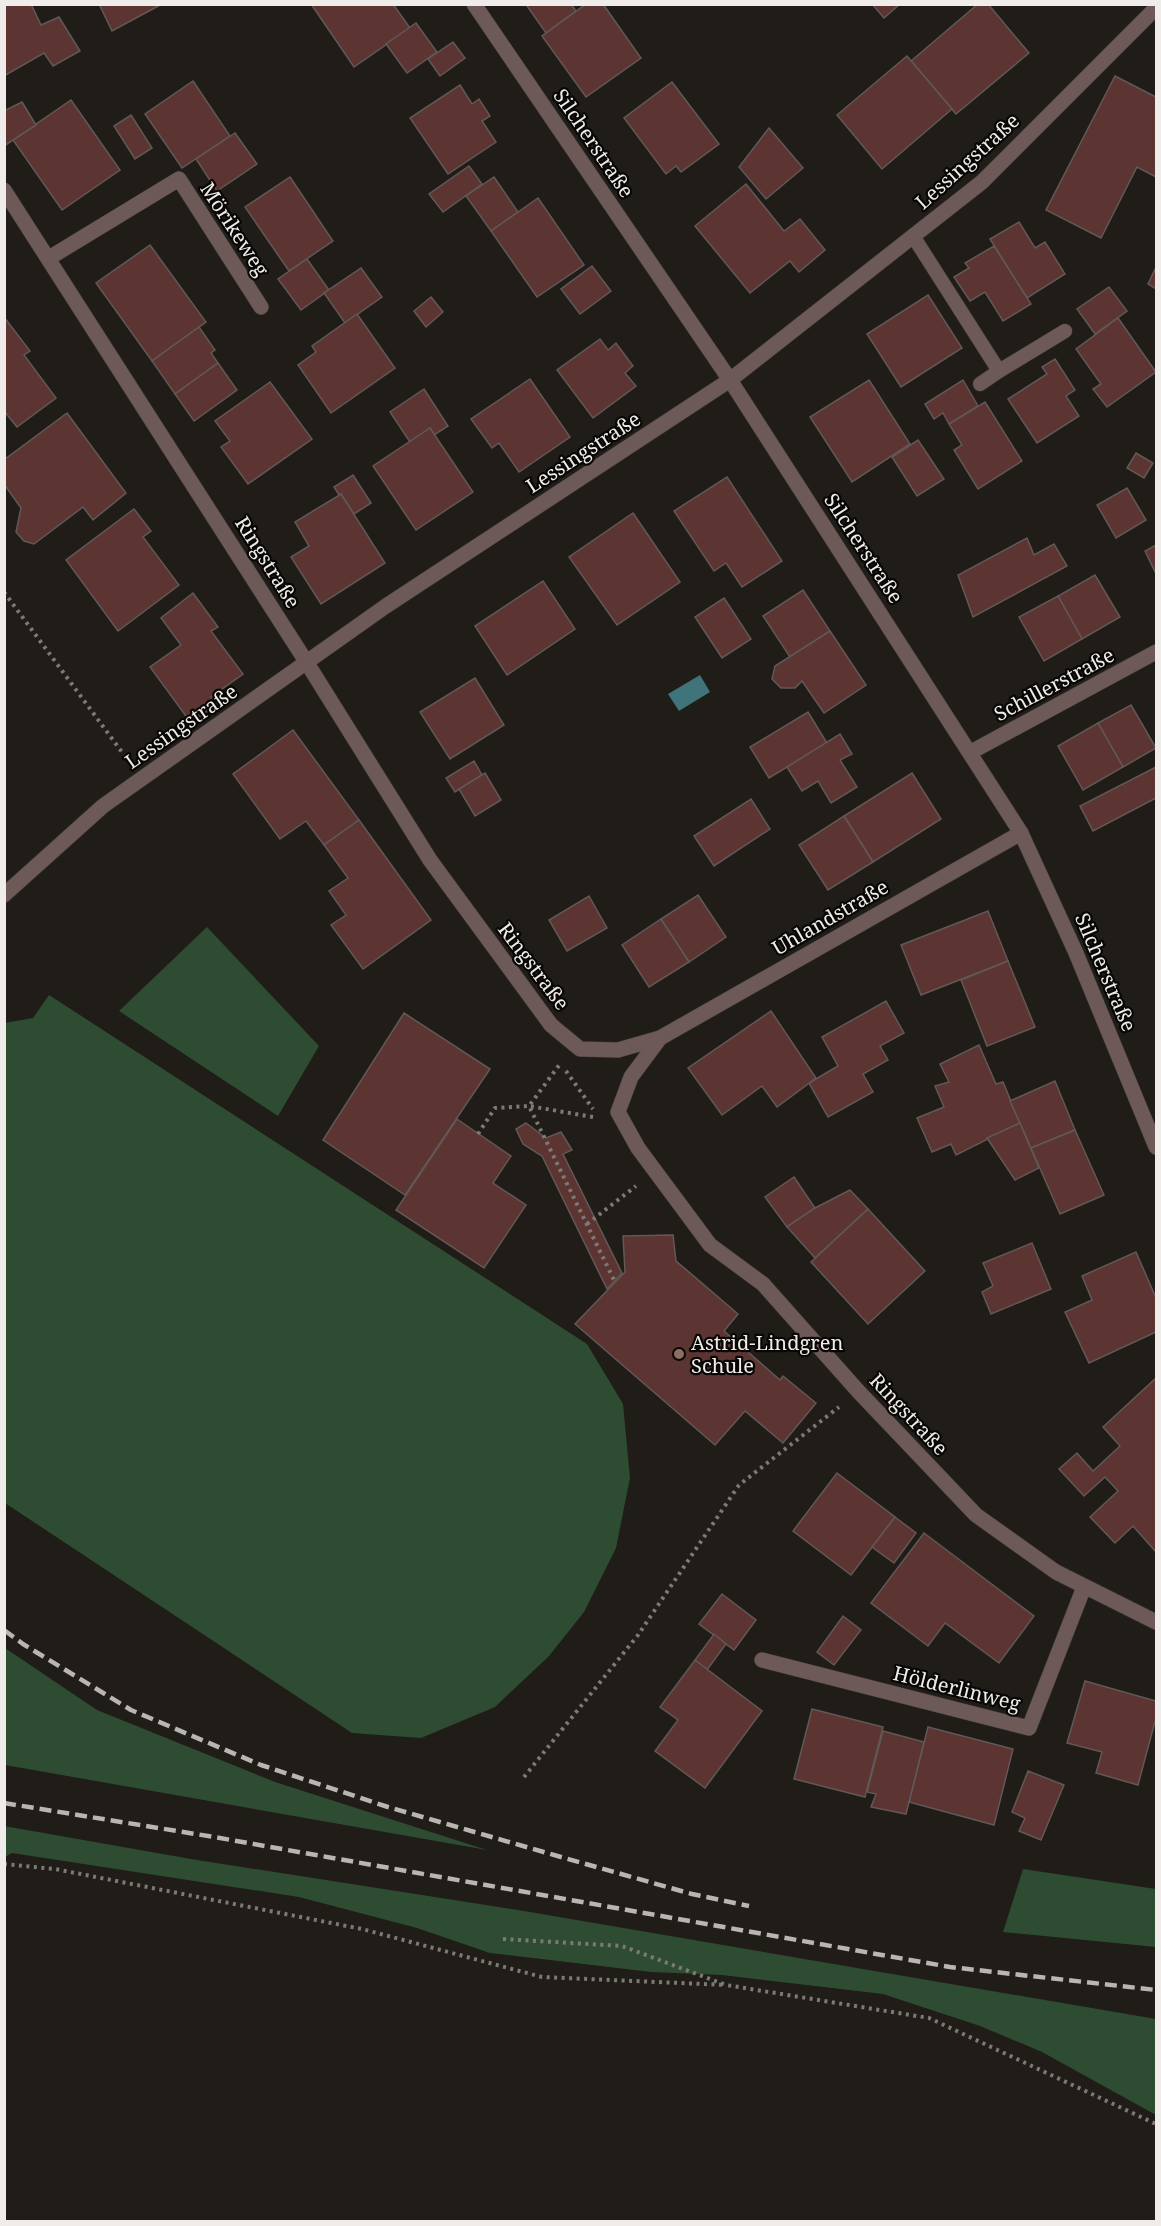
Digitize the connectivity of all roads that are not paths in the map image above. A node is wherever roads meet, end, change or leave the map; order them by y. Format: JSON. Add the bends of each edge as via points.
{"nodes":[{"id":1,"x":474,"y":4,"type":"edge"},
{"id":2,"x":1156,"y":8,"type":"edge"},
{"id":3,"x":4,"y":190,"type":"edge"},
{"id":4,"x":913,"y":236,"type":"junction"},
{"id":5,"x":49,"y":258,"type":"junction"},
{"id":6,"x":261,"y":307,"type":"dead end"},
{"id":7,"x":1065,"y":331,"type":"dead end"},
{"id":8,"x":999,"y":371,"type":"junction"},
{"id":9,"x":730,"y":380,"type":"junction"},
{"id":10,"x":980,"y":384,"type":"dead end"},
{"id":11,"x":1156,"y":652,"type":"edge"},
{"id":12,"x":307,"y":663,"type":"junction"},
{"id":13,"x":971,"y":752,"type":"junction"},
{"id":14,"x":1021,"y":833,"type":"junction"},
{"id":15,"x":4,"y":896,"type":"edge"},
{"id":16,"x":660,"y":1038,"type":"junction"},
{"id":17,"x":1156,"y":1147,"type":"edge"},
{"id":18,"x":1084,"y":1587,"type":"junction"},
{"id":19,"x":1156,"y":1622,"type":"edge"},
{"id":20,"x":762,"y":1660,"type":"dead end"}],
"edges":[{"from":1,"to":9,"type":"street","name":"Silcherstraße"},
{"from":2,"to":4,"type":"street","name":"Lessingstraße","via":[[982,182]]},
{"from":3,"to":5,"type":"street","name":"Ringstraße"},
{"from":4,"to":8,"type":"lane"},
{"from":4,"to":9,"type":"street","name":"Lessingstraße"},
{"from":5,"to":6,"type":"street","name":"Mörikeweg","via":[[179,179]]},
{"from":5,"to":12,"type":"street","name":"Ringstraße"},
{"from":7,"to":8,"type":"lane"},
{"from":8,"to":10,"type":"lane"},
{"from":9,"to":12,"type":"street","name":"Lessingstraße","via":[[386,606]]},
{"from":9,"to":13,"type":"street","name":"Silcherstraße"},
{"from":11,"to":13,"type":"street","name":"Schillerstraße"},
{"from":12,"to":15,"type":"street","name":"Lessingstraße","via":[[103,806]]},
{"from":12,"to":16,"type":"street","name":"Ringstraße","via":[[430,860],[551,1025],[580,1049],[618,1050]]},
{"from":13,"to":14,"type":"street","name":"Silcherstraße"},
{"from":14,"to":16,"type":"street","name":"Uhlandstraße"},
{"from":14,"to":17,"type":"street","name":"Silcherstraße","via":[[1076,952]]},
{"from":16,"to":18,"type":"street","name":"Ringstraße","via":[[631,1077],[618,1112],[638,1148],[710,1245],[763,1284],[976,1515],[1056,1572]]},
{"from":18,"to":19,"type":"street","name":"Ringstraße"},
{"from":18,"to":20,"type":"street","name":"Hölderlinweg","via":[[1029,1728]]}]}
